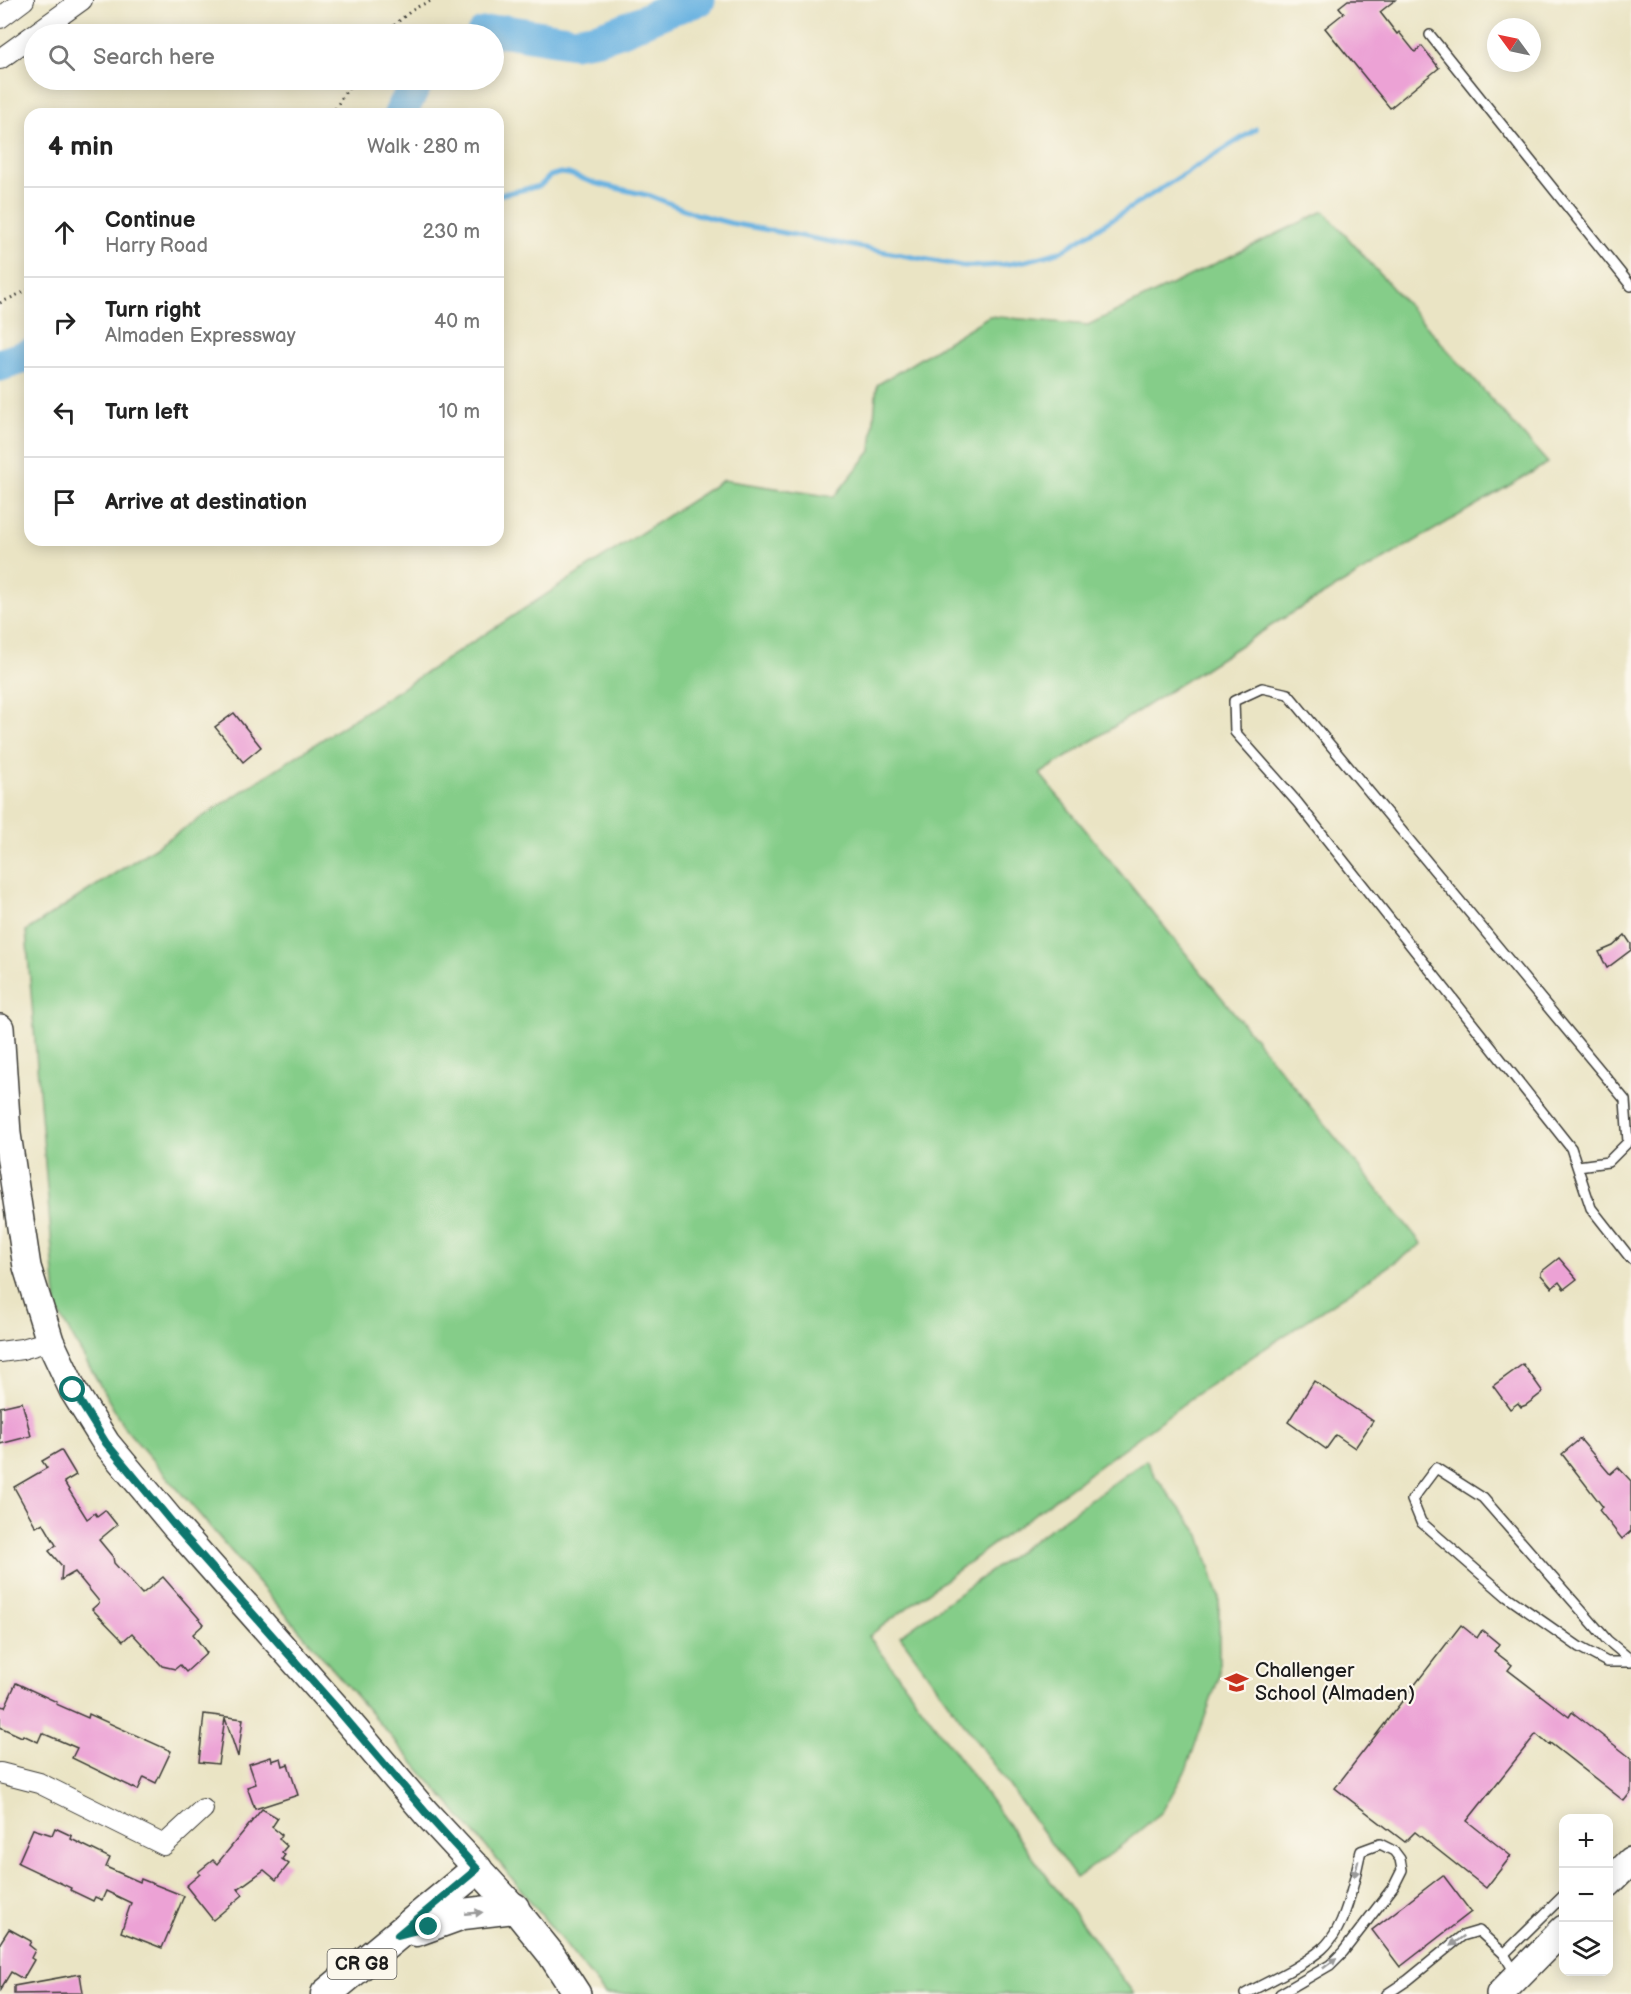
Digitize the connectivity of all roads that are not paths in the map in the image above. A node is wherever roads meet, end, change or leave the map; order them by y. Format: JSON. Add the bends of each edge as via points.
{"nodes":[{"id":1,"x":24,"y":0,"type":"edge"},
{"id":2,"x":82,"y":0,"type":"edge"},
{"id":3,"x":0,"y":18,"type":"edge"},
{"id":4,"x":49,"y":24,"type":"edge"},
{"id":5,"x":1430,"y":35,"type":"dead end"},
{"id":6,"x":24,"y":42,"type":"edge"},
{"id":7,"x":0,"y":59,"type":"edge"},
{"id":8,"x":1631,"y":286,"type":"edge"},
{"id":9,"x":0,"y":1028,"type":"edge"},
{"id":10,"x":4,"y":1134,"type":"edge"},
{"id":11,"x":1578,"y":1166,"type":"junction"},
{"id":12,"x":1631,"y":1258,"type":"edge"},
{"id":13,"x":50,"y":1341,"type":"junction"},
{"id":14,"x":0,"y":1352,"type":"edge"},
{"id":15,"x":1631,"y":1661,"type":"edge"},
{"id":16,"x":0,"y":1773,"type":"edge"},
{"id":17,"x":204,"y":1809,"type":"dead end"},
{"id":18,"x":1631,"y":1861,"type":"edge"},
{"id":19,"x":477,"y":1869,"type":"junction"},
{"id":20,"x":1613,"y":1879,"type":"edge"},
{"id":21,"x":1559,"y":1901,"type":"edge"},
{"id":22,"x":514,"y":1908,"type":"junction"},
{"id":23,"x":1559,"y":1932,"type":"edge"},
{"id":24,"x":398,"y":1935,"type":"junction"},
{"id":25,"x":1507,"y":1975,"type":"edge"},
{"id":26,"x":326,"y":1994,"type":"edge"},
{"id":27,"x":577,"y":1994,"type":"edge"},
{"id":28,"x":1245,"y":1994,"type":"edge"},
{"id":29,"x":1280,"y":1994,"type":"edge"},
{"id":30,"x":1387,"y":1994,"type":"edge"}],
"edges":[{"from":1,"to":3,"type":"street"},
{"from":2,"to":4,"type":"street"},
{"from":5,"to":8,"type":"lane"},
{"from":6,"to":7,"type":"street"},
{"from":9,"to":10,"type":"street"},
{"from":10,"to":13,"type":"street","via":[[27,1267]]},
{"from":11,"to":11,"type":"lane","via":[[1571,1148],[1297,802],[1235,732],[1234,700],[1262,688],[1288,694],[1625,1100],[1628,1142],[1608,1162]]},
{"from":11,"to":12,"type":"lane","via":[[1591,1208]]},
{"from":13,"to":14,"type":"street"},
{"from":13,"to":19,"type":"street","via":[[73,1390],[106,1443]]},
{"from":15,"to":15,"type":"lane","via":[[1607,1640],[1483,1498],[1436,1468],[1412,1500],[1421,1522],[1506,1596],[1579,1647],[1607,1662]]},
{"from":16,"to":17,"type":"street","via":[[39,1783],[164,1845]]},
{"from":18,"to":20,"type":"street"},
{"from":19,"to":22,"type":"street"},
{"from":19,"to":24,"type":"main road","number":"CR G8"},
{"from":21,"to":25,"type":"lane"},
{"from":24,"to":22,"type":"main road","one_way":true,"via":[[463,1914]]},
{"from":22,"to":27,"type":"street"},
{"from":23,"to":25,"type":"street"},
{"from":24,"to":26,"type":"main road","number":"CR G8"},
{"from":25,"to":30,"type":"lane","one_way":true,"via":[[1479,1931],[1462,1936]]},
{"from":29,"to":28,"type":"lane","one_way":true,"via":[[1330,1965],[1343,1952],[1394,1886],[1402,1870],[1394,1851],[1380,1844],[1361,1851],[1340,1923],[1323,1947],[1299,1965]]}]}
